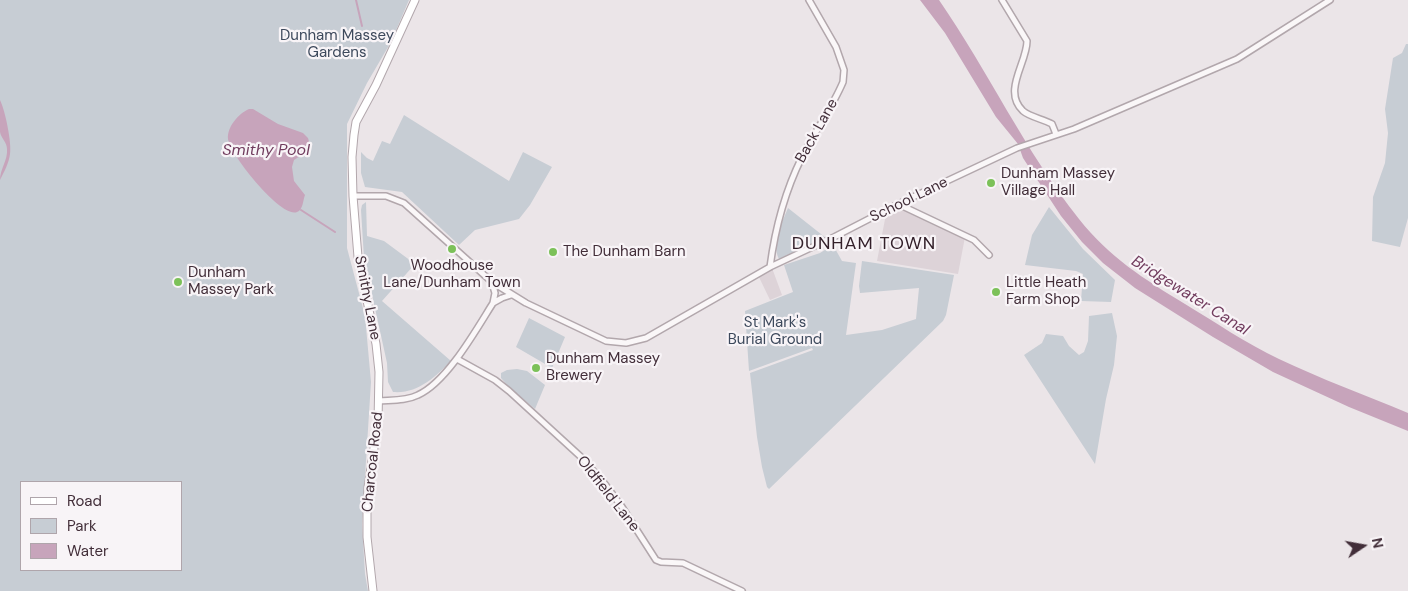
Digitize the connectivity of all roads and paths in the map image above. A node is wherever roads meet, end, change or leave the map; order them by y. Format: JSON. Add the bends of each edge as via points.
{"nodes":[{"id":1,"x":415,"y":0,"type":"edge"},
{"id":2,"x":809,"y":0,"type":"edge"},
{"id":3,"x":1002,"y":0,"type":"edge"},
{"id":4,"x":1330,"y":0,"type":"edge"},
{"id":5,"x":1056,"y":134,"type":"junction"},
{"id":6,"x":353,"y":196,"type":"junction"},
{"id":7,"x":898,"y":204,"type":"junction"},
{"id":8,"x":989,"y":255,"type":"dead end"},
{"id":9,"x":770,"y":267,"type":"junction"},
{"id":10,"x":492,"y":282,"type":"junction"},
{"id":11,"x":511,"y":295,"type":"junction"},
{"id":12,"x":493,"y":303,"type":"junction"},
{"id":13,"x":457,"y":359,"type":"junction"},
{"id":14,"x":380,"y":401,"type":"junction"},
{"id":15,"x":373,"y":591,"type":"edge"},
{"id":16,"x":742,"y":591,"type":"edge"}],
"edges":[{"from":1,"to":6,"type":"main road","name":"Smithy Lane","via":[[356,122],[352,157]]},
{"from":2,"to":9,"type":"street","name":"Back Lane","via":[[836,47],[844,70],[842,82],[786,196]]},
{"from":3,"to":5,"type":"street","via":[[1027,41],[1015,82],[1017,99],[1024,112],[1052,124]]},
{"from":4,"to":5,"type":"street","name":"School Lane","via":[[1237,59]]},
{"from":5,"to":7,"type":"street","name":"School Lane","via":[[1017,148]]},
{"from":6,"to":10,"type":"street","name":"School Lane","via":[[386,196],[404,203]]},
{"from":6,"to":14,"type":"main road","name":"Smithy Lane","via":[[358,257],[376,344]]},
{"from":7,"to":8,"type":"street","via":[[974,240]]},
{"from":7,"to":9,"type":"street","name":"School Lane"},
{"from":9,"to":11,"type":"street","name":"School Lane","via":[[646,338],[626,343],[596,338]]},
{"from":10,"to":11,"type":"street","name":"School Lane"},
{"from":10,"to":12,"type":"street"},
{"from":11,"to":12,"type":"street"},
{"from":12,"to":13,"type":"street","name":"Charcoal Road"},
{"from":13,"to":14,"type":"street","name":"Charcoal Road","via":[[432,386],[418,395]]},
{"from":13,"to":16,"type":"street","name":"Oldfield Lane","via":[[509,391],[580,456],[604,482],[656,560],[683,563]]},
{"from":14,"to":15,"type":"main road","name":"Charcoal Road","via":[[367,511]]}]}
